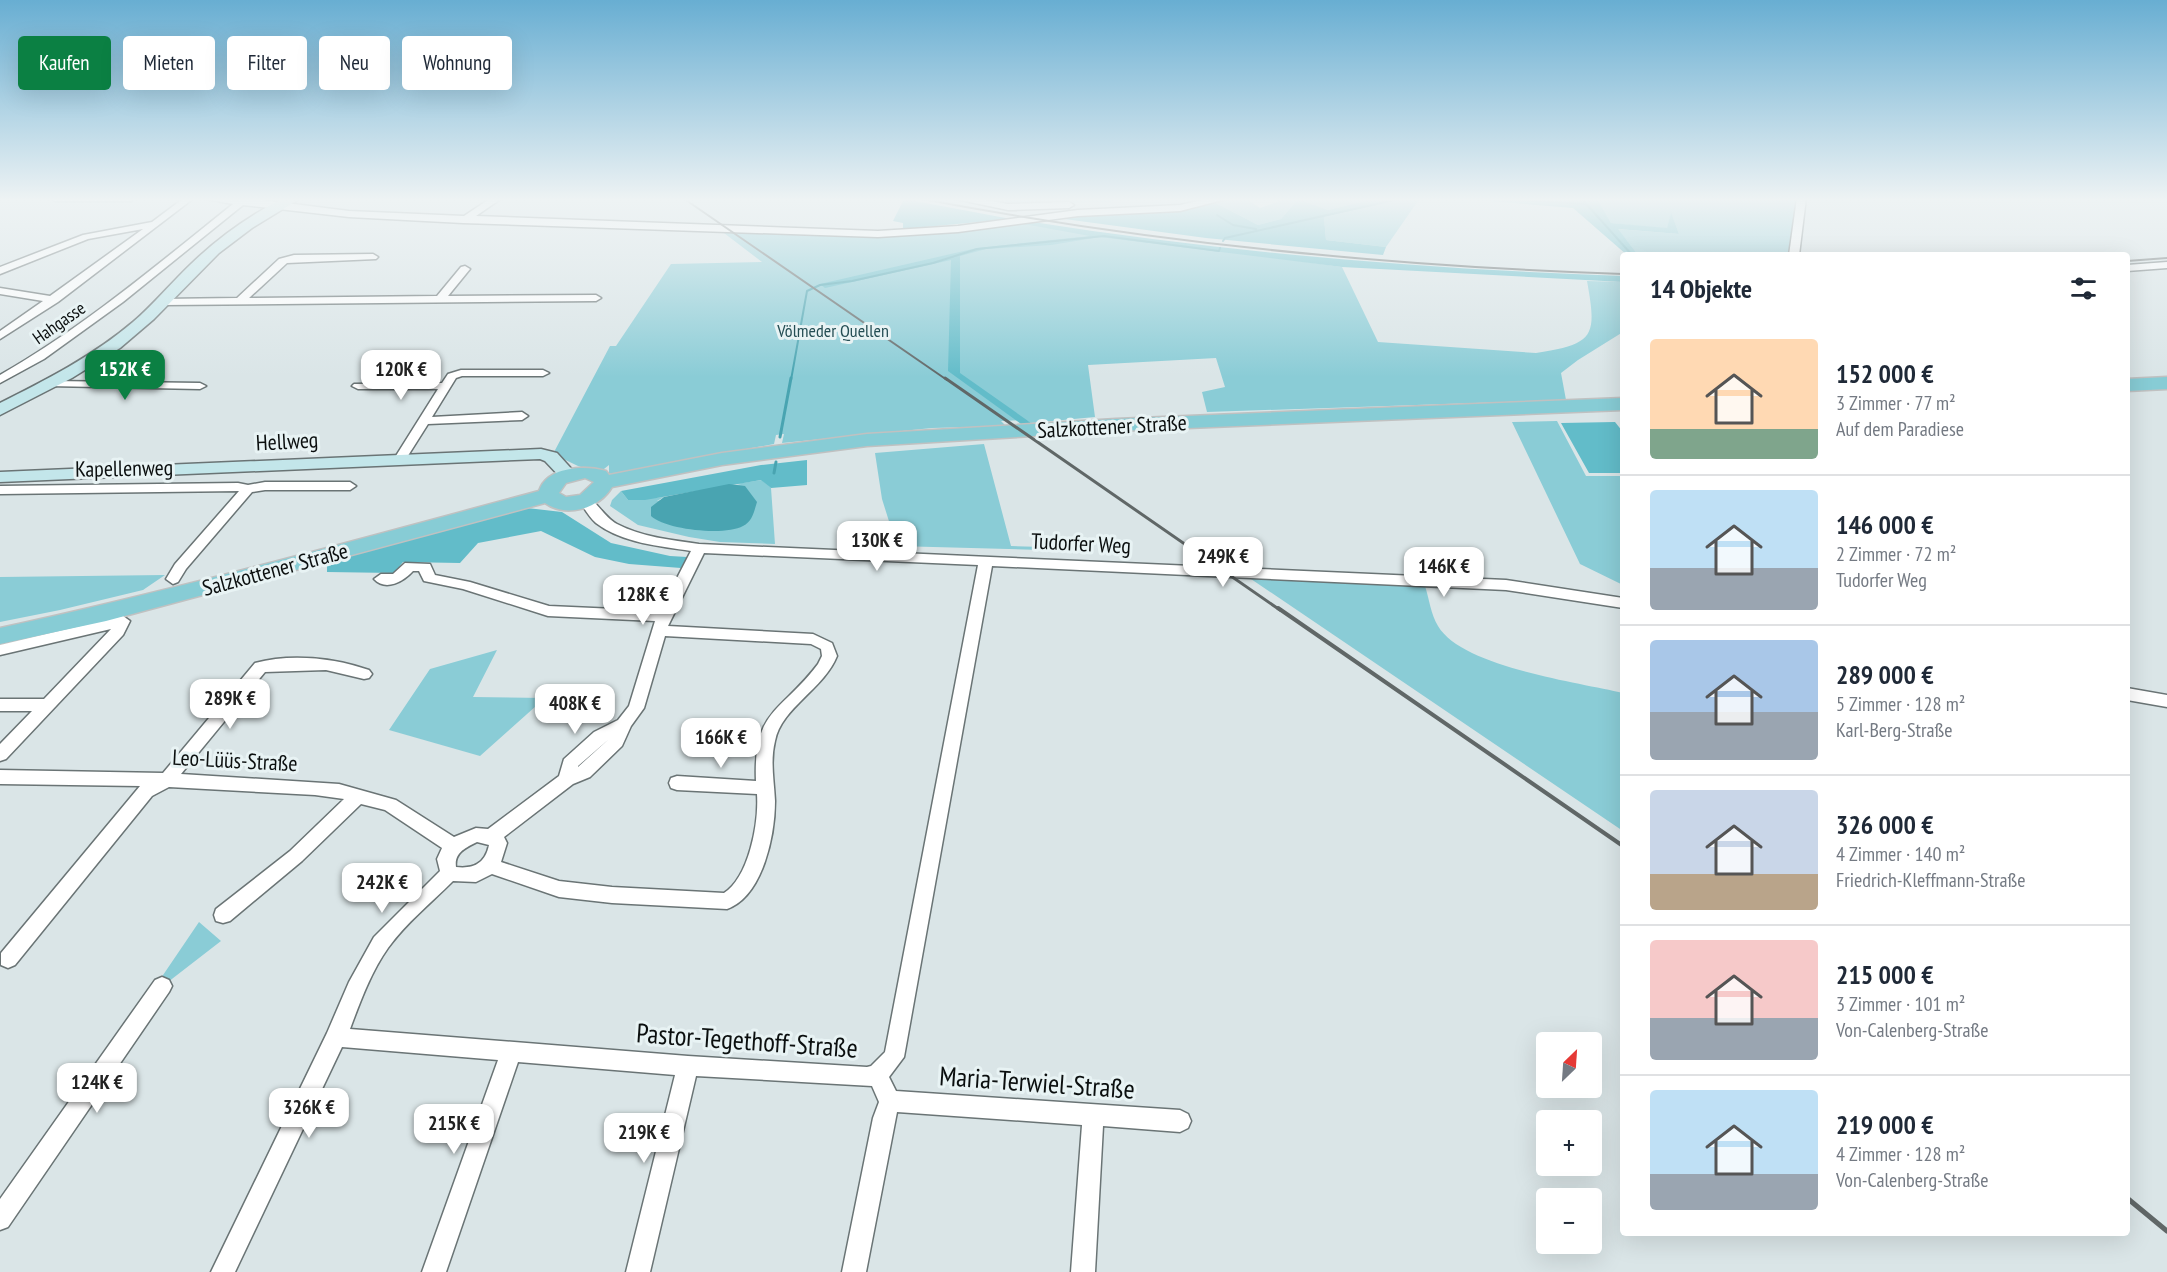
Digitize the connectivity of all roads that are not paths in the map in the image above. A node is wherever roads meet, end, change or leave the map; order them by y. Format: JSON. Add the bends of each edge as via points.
{"nodes":[{"id":1,"x":35,"y":257,"type":"edge"},
{"id":2,"x":111,"y":257,"type":"edge"},
{"id":3,"x":172,"y":257,"type":"edge"},
{"id":4,"x":206,"y":257,"type":"edge"},
{"id":5,"x":345,"y":257,"type":"edge"},
{"id":6,"x":2167,"y":265,"type":"edge"},
{"id":7,"x":465,"y":268,"type":"dead end"},
{"id":8,"x":2130,"y":268,"type":"edge"},
{"id":9,"x":0,"y":271,"type":"edge"},
{"id":10,"x":0,"y":291,"type":"edge"},
{"id":11,"x":596,"y":298,"type":"dead end"},
{"id":12,"x":440,"y":299,"type":"junction"},
{"id":13,"x":54,"y":300,"type":"junction"},
{"id":14,"x":241,"y":300,"type":"junction"},
{"id":15,"x":162,"y":302,"type":"junction"},
{"id":16,"x":0,"y":336,"type":"edge"},
{"id":17,"x":543,"y":372,"type":"dead end"},
{"id":18,"x":0,"y":380,"type":"edge"},
{"id":19,"x":2167,"y":383,"type":"edge"},
{"id":20,"x":52,"y":384,"type":"junction"},
{"id":21,"x":2130,"y":385,"type":"edge"},
{"id":22,"x":200,"y":386,"type":"dead end"},
{"id":23,"x":358,"y":386,"type":"dead end"},
{"id":24,"x":444,"y":386,"type":"junction"},
{"id":25,"x":1620,"y":404,"type":"edge"},
{"id":26,"x":0,"y":410,"type":"edge"},
{"id":27,"x":522,"y":416,"type":"dead end"},
{"id":28,"x":422,"y":421,"type":"junction"},
{"id":29,"x":400,"y":459,"type":"junction"},
{"id":30,"x":568,"y":475,"type":"junction"},
{"id":31,"x":0,"y":477,"type":"edge"},
{"id":32,"x":604,"y":482,"type":"junction"},
{"id":33,"x":350,"y":486,"type":"dead end"},
{"id":34,"x":249,"y":489,"type":"junction"},
{"id":35,"x":0,"y":490,"type":"edge"},
{"id":36,"x":549,"y":495,"type":"junction"},
{"id":37,"x":586,"y":500,"type":"junction"},
{"id":38,"x":699,"y":548,"type":"junction"},
{"id":39,"x":986,"y":561,"type":"junction"},
{"id":40,"x":172,"y":579,"type":"dead end"},
{"id":41,"x":381,"y":579,"type":"dead end"},
{"id":42,"x":1620,"y":603,"type":"edge"},
{"id":43,"x":661,"y":624,"type":"junction"},
{"id":44,"x":0,"y":636,"type":"edge"},
{"id":45,"x":0,"y":650,"type":"edge"},
{"id":46,"x":364,"y":674,"type":"dead end"},
{"id":47,"x":2130,"y":695,"type":"edge"},
{"id":48,"x":2167,"y":701,"type":"edge"},
{"id":49,"x":0,"y":705,"type":"edge"},
{"id":50,"x":48,"y":705,"type":"junction"},
{"id":51,"x":0,"y":755,"type":"edge"},
{"id":52,"x":0,"y":777,"type":"edge"},
{"id":53,"x":167,"y":780,"type":"junction"},
{"id":54,"x":677,"y":783,"type":"dead end"},
{"id":55,"x":764,"y":788,"type":"junction"},
{"id":56,"x":357,"y":797,"type":"junction"},
{"id":57,"x":491,"y":837,"type":"junction"},
{"id":58,"x":453,"y":846,"type":"junction"},
{"id":59,"x":491,"y":866,"type":"junction"},
{"id":60,"x":450,"y":873,"type":"junction"},
{"id":61,"x":223,"y":915,"type":"dead end"},
{"id":62,"x":8,"y":959,"type":"dead end"},
{"id":63,"x":162,"y":986,"type":"dead end"},
{"id":64,"x":336,"y":1036,"type":"junction"},
{"id":65,"x":511,"y":1052,"type":"junction"},
{"id":66,"x":688,"y":1066,"type":"junction"},
{"id":67,"x":878,"y":1075,"type":"junction"},
{"id":68,"x":890,"y":1101,"type":"junction"},
{"id":69,"x":1093,"y":1115,"type":"junction"},
{"id":70,"x":1180,"y":1121,"type":"dead end"},
{"id":71,"x":0,"y":1219,"type":"edge"},
{"id":72,"x":223,"y":1272,"type":"edge"},
{"id":73,"x":434,"y":1272,"type":"edge"},
{"id":74,"x":638,"y":1272,"type":"edge"},
{"id":75,"x":854,"y":1272,"type":"edge"},
{"id":76,"x":1083,"y":1272,"type":"edge"}],
"edges":[{"from":1,"to":9,"type":"street"},
{"from":2,"to":13,"type":"street"},
{"from":3,"to":18,"type":"street","name":"Hahgasse","via":[[40,357]]},
{"from":4,"to":15,"type":"main road"},
{"from":5,"to":14,"type":"street","via":[[283,261]]},
{"from":6,"to":8,"type":"street"},
{"from":7,"to":12,"type":"street"},
{"from":10,"to":13,"type":"street"},
{"from":11,"to":12,"type":"street"},
{"from":12,"to":14,"type":"street"},
{"from":13,"to":16,"type":"street"},
{"from":14,"to":15,"type":"street"},
{"from":15,"to":20,"type":"main road","via":[[132,332]]},
{"from":17,"to":24,"type":"street","via":[[462,373],[452,376]]},
{"from":19,"to":21,"type":"main road"},
{"from":20,"to":22,"type":"street"},
{"from":20,"to":26,"type":"main road"},
{"from":23,"to":24,"type":"street"},
{"from":24,"to":28,"type":"street"},
{"from":25,"to":32,"type":"main road","name":"Salzkottener Straße","via":[[890,438],[732,458]]},
{"from":27,"to":28,"type":"street"},
{"from":28,"to":29,"type":"street"},
{"from":29,"to":30,"type":"main road","name":"Hellweg","via":[[541,454],[551,457]]},
{"from":29,"to":31,"type":"main road","name":"Hellweg"},
{"from":30,"to":32,"type":"main road","via":[[592,473]]},
{"from":30,"to":36,"type":"main road","via":[[555,482]]},
{"from":32,"to":37,"type":"main road","via":[[602,490]]},
{"from":33,"to":34,"type":"street","name":"Kapellenweg"},
{"from":34,"to":35,"type":"street","name":"Kapellenweg"},
{"from":34,"to":40,"type":"street"},
{"from":36,"to":37,"type":"main road","via":[[556,502]]},
{"from":36,"to":44,"type":"main road","name":"Salzkottener Straße","via":[[247,577]]},
{"from":37,"to":38,"type":"street","name":"Tudorfer Weg","via":[[600,519],[622,531]]},
{"from":38,"to":39,"type":"street","name":"Tudorfer Weg"},
{"from":38,"to":43,"type":"street"},
{"from":39,"to":42,"type":"street","name":"Tudorfer Weg","via":[[1506,585]]},
{"from":39,"to":67,"type":"street","name":"Pastor-Tegethoff-Straße","via":[[894,1057]]},
{"from":41,"to":43,"type":"street","via":[[397,579],[410,566],[425,567],[429,578],[548,611]]},
{"from":43,"to":55,"type":"street","via":[[813,639],[829,648],[830,656],[821,673],[781,711],[771,726]]},
{"from":43,"to":57,"type":"street","via":[[636,708],[616,742],[584,772],[567,778]]},
{"from":45,"to":50,"type":"street","via":[[123,621]]},
{"from":46,"to":53,"type":"street","via":[[350,668],[285,664],[260,667]]},
{"from":47,"to":48,"type":"street"},
{"from":49,"to":50,"type":"street"},
{"from":50,"to":51,"type":"street"},
{"from":52,"to":53,"type":"street","name":"Leo-Lüüs-Straße"},
{"from":53,"to":56,"type":"street","name":"Leo-Lüüs-Straße","via":[[315,788]]},
{"from":53,"to":62,"type":"street","via":[[146,791]]},
{"from":54,"to":55,"type":"street"},
{"from":55,"to":59,"type":"street","via":[[765,815],[752,872],[740,893],[726,901],[559,889]]},
{"from":56,"to":58,"type":"street","name":"Leo-Lüüs-Straße","via":[[390,805]]},
{"from":56,"to":61,"type":"street","via":[[296,856]]},
{"from":57,"to":58,"type":"street","via":[[476,836]]},
{"from":57,"to":59,"type":"street","via":[[498,843]]},
{"from":58,"to":60,"type":"street","via":[[446,857],[445,866]]},
{"from":59,"to":60,"type":"street","via":[[463,876]]},
{"from":60,"to":64,"type":"street","via":[[381,943]]},
{"from":63,"to":71,"type":"street"},
{"from":64,"to":65,"type":"street","name":"Pastor-Tegethoff-Straße"},
{"from":64,"to":72,"type":"street"},
{"from":65,"to":66,"type":"street","name":"Pastor-Tegethoff-Straße"},
{"from":65,"to":73,"type":"street"},
{"from":66,"to":67,"type":"street","name":"Pastor-Tegethoff-Straße"},
{"from":66,"to":74,"type":"street"},
{"from":67,"to":68,"type":"street"},
{"from":68,"to":69,"type":"street","name":"Maria-Terwiel-Straße"},
{"from":68,"to":75,"type":"street"},
{"from":69,"to":70,"type":"street","name":"Maria-Terwiel-Straße"},
{"from":69,"to":76,"type":"street"}]}
